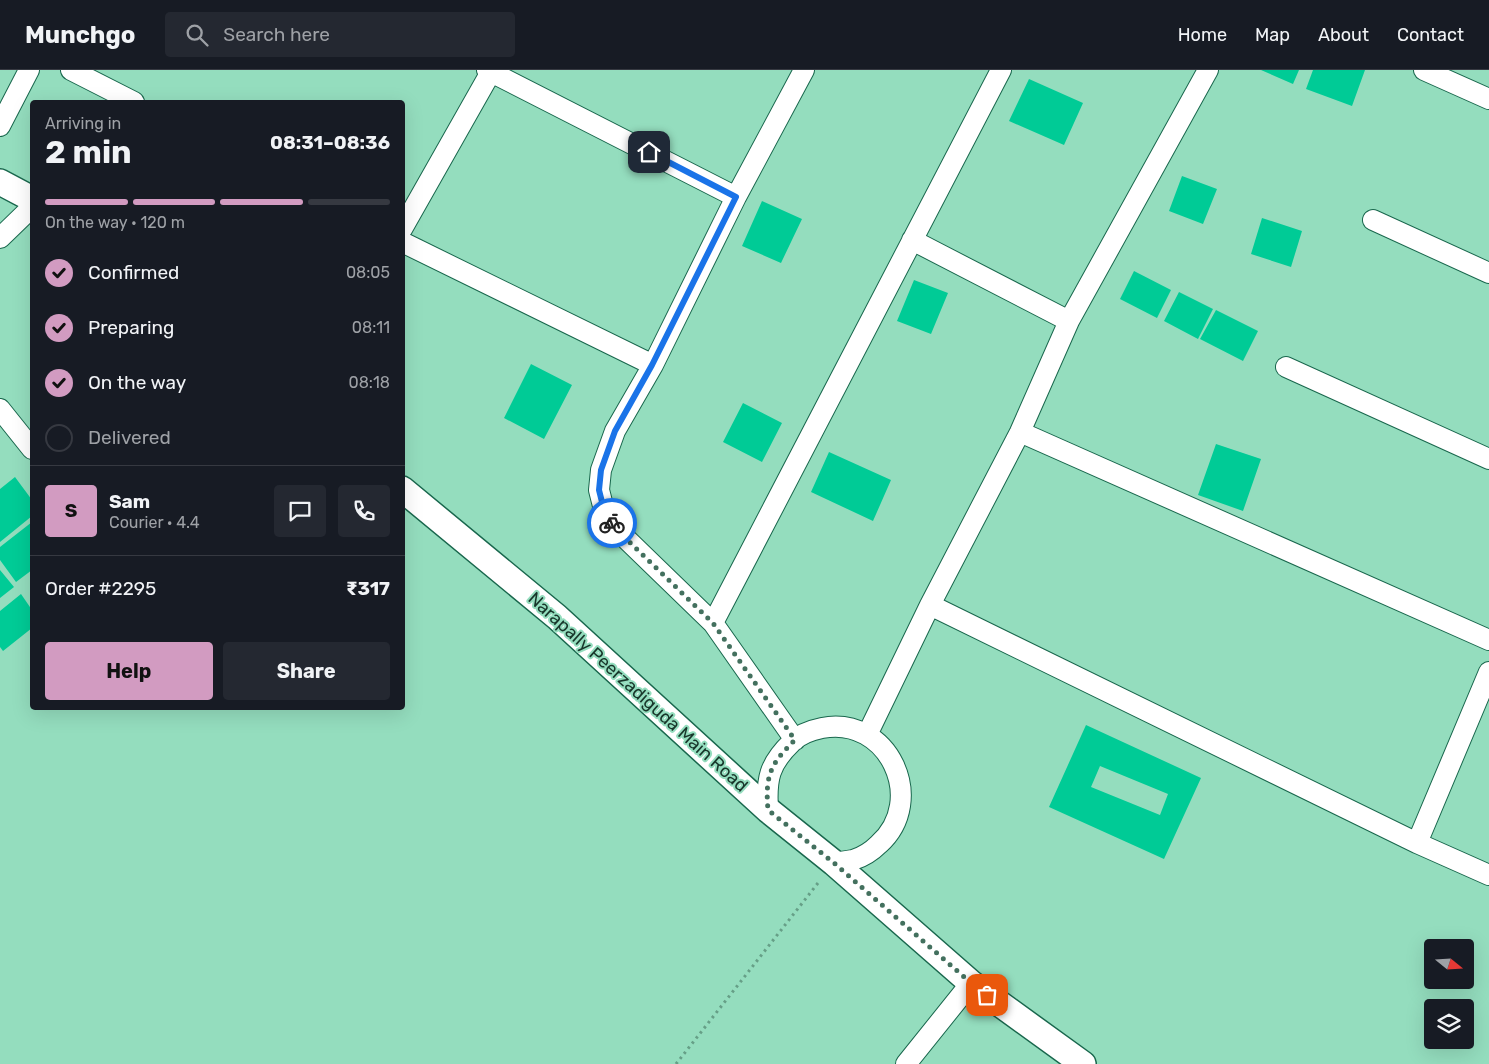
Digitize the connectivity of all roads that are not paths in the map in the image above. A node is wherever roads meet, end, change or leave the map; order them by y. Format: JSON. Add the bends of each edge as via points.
{"nodes":[{"id":1,"x":29,"y":70,"type":"edge"},
{"id":2,"x":71,"y":70,"type":"edge"},
{"id":3,"x":804,"y":70,"type":"edge"},
{"id":4,"x":1001,"y":70,"type":"edge"},
{"id":5,"x":1208,"y":70,"type":"edge"},
{"id":6,"x":1424,"y":70,"type":"edge"},
{"id":7,"x":490,"y":71,"type":"edge"},
{"id":8,"x":1489,"y":99,"type":"edge"},
{"id":9,"x":130,"y":100,"type":"edge"},
{"id":10,"x":0,"y":126,"type":"edge"},
{"id":11,"x":0,"y":182,"type":"edge"},
{"id":12,"x":736,"y":197,"type":"junction"},
{"id":13,"x":30,"y":198,"type":"edge"},
{"id":14,"x":30,"y":208,"type":"edge"},
{"id":15,"x":1373,"y":220,"type":"dead end"},
{"id":16,"x":405,"y":224,"type":"edge"},
{"id":17,"x":0,"y":238,"type":"edge"},
{"id":18,"x":912,"y":240,"type":"junction"},
{"id":19,"x":405,"y":243,"type":"edge"},
{"id":20,"x":1489,"y":273,"type":"edge"},
{"id":21,"x":1069,"y":321,"type":"junction"},
{"id":22,"x":652,"y":365,"type":"junction"},
{"id":23,"x":1286,"y":367,"type":"dead end"},
{"id":24,"x":0,"y":409,"type":"edge"},
{"id":25,"x":1020,"y":432,"type":"junction"},
{"id":26,"x":30,"y":446,"type":"edge"},
{"id":27,"x":1489,"y":459,"type":"edge"},
{"id":28,"x":405,"y":491,"type":"edge"},
{"id":29,"x":930,"y":605,"type":"junction"},
{"id":30,"x":713,"y":623,"type":"junction"},
{"id":31,"x":1489,"y":640,"type":"edge"},
{"id":32,"x":1489,"y":672,"type":"edge"},
{"id":33,"x":867,"y":735,"type":"junction"},
{"id":34,"x":795,"y":740,"type":"junction"},
{"id":35,"x":768,"y":810,"type":"junction"},
{"id":36,"x":1417,"y":843,"type":"junction"},
{"id":37,"x":834,"y":863,"type":"junction"},
{"id":38,"x":1489,"y":875,"type":"edge"},
{"id":39,"x":971,"y":983,"type":"junction"},
{"id":40,"x":906,"y":1064,"type":"edge"},
{"id":41,"x":1084,"y":1064,"type":"edge"}],
"edges":[{"from":1,"to":10,"type":"street"},
{"from":2,"to":9,"type":"street"},
{"from":3,"to":12,"type":"street"},
{"from":4,"to":18,"type":"street"},
{"from":5,"to":21,"type":"street"},
{"from":6,"to":8,"type":"street"},
{"from":7,"to":12,"type":"street"},
{"from":7,"to":16,"type":"street"},
{"from":11,"to":13,"type":"street"},
{"from":12,"to":22,"type":"street"},
{"from":14,"to":17,"type":"street"},
{"from":15,"to":20,"type":"street"},
{"from":18,"to":21,"type":"street"},
{"from":18,"to":30,"type":"street"},
{"from":19,"to":22,"type":"street"},
{"from":21,"to":25,"type":"street"},
{"from":22,"to":30,"type":"street","via":[[615,431],[601,470],[599,490],[604,510],[616,529]]},
{"from":23,"to":27,"type":"street"},
{"from":24,"to":26,"type":"street"},
{"from":25,"to":29,"type":"street"},
{"from":25,"to":31,"type":"street"},
{"from":28,"to":35,"type":"street","name":"Narapally Peerzadiguda Main Road","via":[[557,617]]},
{"from":29,"to":33,"type":"street"},
{"from":29,"to":36,"type":"street"},
{"from":30,"to":34,"type":"street"},
{"from":32,"to":36,"type":"street"},
{"from":33,"to":34,"type":"street","via":[[849,728],[830,727],[811,730]]},
{"from":33,"to":37,"type":"street","via":[[882,747],[894,764],[900,782],[901,802],[896,821],[886,838],[872,851],[854,860]]},
{"from":34,"to":35,"type":"street","via":[[780,754],[771,771],[766,790]]},
{"from":35,"to":37,"type":"street","name":"Narapally Peerzadiguda Main Road"},
{"from":36,"to":38,"type":"street"},
{"from":37,"to":39,"type":"street","name":"Narapally Peerzadiguda Main Road"},
{"from":39,"to":40,"type":"street"},
{"from":39,"to":41,"type":"street","name":"Narapally Peerzadiguda Main Road"}]}
